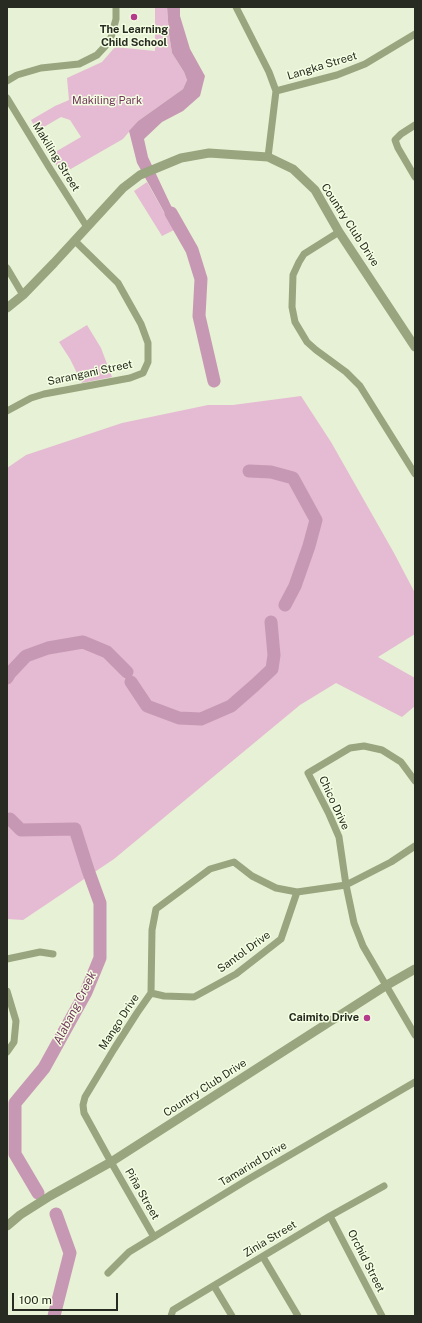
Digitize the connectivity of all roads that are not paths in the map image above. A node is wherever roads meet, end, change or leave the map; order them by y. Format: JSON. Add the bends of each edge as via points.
{"nodes":[{"id":1,"x":116,"y":7,"type":"edge"},
{"id":2,"x":236,"y":7,"type":"edge"},
{"id":3,"x":415,"y":34,"type":"edge"},
{"id":4,"x":7,"y":81,"type":"edge"},
{"id":5,"x":276,"y":91,"type":"junction"},
{"id":6,"x":7,"y":98,"type":"edge"},
{"id":7,"x":415,"y":125,"type":"edge"},
{"id":8,"x":268,"y":157,"type":"junction"},
{"id":9,"x":415,"y":177,"type":"edge"},
{"id":10,"x":87,"y":227,"type":"junction"},
{"id":11,"x":339,"y":232,"type":"junction"},
{"id":12,"x":75,"y":241,"type":"junction"},
{"id":13,"x":7,"y":268,"type":"edge"},
{"id":14,"x":23,"y":295,"type":"junction"},
{"id":15,"x":7,"y":308,"type":"edge"},
{"id":16,"x":415,"y":347,"type":"edge"},
{"id":17,"x":7,"y":411,"type":"edge"},
{"id":18,"x":415,"y":474,"type":"edge"},
{"id":19,"x":415,"y":782,"type":"edge"},
{"id":20,"x":415,"y":846,"type":"edge"},
{"id":21,"x":346,"y":885,"type":"junction"},
{"id":22,"x":297,"y":892,"type":"junction"},
{"id":23,"x":53,"y":954,"type":"dead end"},
{"id":24,"x":7,"y":959,"type":"edge"},
{"id":25,"x":415,"y":969,"type":"edge"},
{"id":26,"x":386,"y":985,"type":"junction"},
{"id":27,"x":7,"y":991,"type":"edge"},
{"id":28,"x":151,"y":993,"type":"junction"},
{"id":29,"x":415,"y":1035,"type":"edge"},
{"id":30,"x":7,"y":1052,"type":"edge"},
{"id":31,"x":415,"y":1082,"type":"edge"},
{"id":32,"x":110,"y":1162,"type":"junction"},
{"id":33,"x":384,"y":1186,"type":"dead end"},
{"id":34,"x":330,"y":1216,"type":"junction"},
{"id":35,"x":7,"y":1226,"type":"edge"},
{"id":36,"x":154,"y":1237,"type":"junction"},
{"id":37,"x":263,"y":1257,"type":"junction"},
{"id":38,"x":108,"y":1273,"type":"dead end"},
{"id":39,"x":214,"y":1286,"type":"junction"},
{"id":40,"x":171,"y":1315,"type":"edge"},
{"id":41,"x":232,"y":1316,"type":"edge"},
{"id":42,"x":298,"y":1316,"type":"edge"},
{"id":43,"x":382,"y":1316,"type":"edge"}],
"edges":[{"from":1,"to":4,"type":"street","via":[[116,19],[110,41],[97,55],[79,64],[41,68],[17,75]]},
{"from":2,"to":5,"type":"street"},
{"from":3,"to":5,"type":"street","name":"Langka Street","via":[[365,64],[337,75]]},
{"from":5,"to":8,"type":"street"},
{"from":6,"to":10,"type":"street","name":"Makiling Street"},
{"from":7,"to":9,"type":"street","via":[[395,140]]},
{"from":8,"to":10,"type":"street","name":"Country Club Drive","via":[[209,153],[181,158],[160,166],[140,175],[123,188]]},
{"from":8,"to":11,"type":"street","name":"Country Club Drive","via":[[293,169],[306,180],[315,190]]},
{"from":10,"to":12,"type":"street","name":"Country Club Drive"},
{"from":11,"to":16,"type":"street","name":"Country Club Drive"},
{"from":11,"to":18,"type":"street","via":[[304,254],[299,262],[293,288],[292,307],[295,322],[307,342],[360,386]]},
{"from":12,"to":14,"type":"street","name":"Country Club Drive"},
{"from":12,"to":17,"type":"street","name":"Sarangani Street","via":[[118,283],[141,324],[148,343],[148,362],[143,373],[130,378],[44,394],[30,398]]},
{"from":13,"to":14,"type":"street"},
{"from":14,"to":15,"type":"street","name":"Country Club Drive"},
{"from":19,"to":21,"type":"street","name":"Chico Drive","via":[[401,762],[382,750],[364,746],[350,748],[308,773],[339,837]]},
{"from":20,"to":21,"type":"street","name":"Mango Drive","via":[[391,862]]},
{"from":21,"to":22,"type":"street","name":"Mango Drive"},
{"from":21,"to":26,"type":"street","name":"Chico Drive","via":[[354,923],[363,946]]},
{"from":22,"to":28,"type":"street","name":"Santol Drive","via":[[281,939],[236,974],[194,997]]},
{"from":22,"to":28,"type":"street","name":"Mango Drive","via":[[276,888],[252,876],[234,862],[210,869],[156,909],[152,930]]},
{"from":23,"to":24,"type":"street","via":[[40,952]]},
{"from":25,"to":26,"type":"street","name":"Country Club Drive"},
{"from":26,"to":29,"type":"street"},
{"from":26,"to":32,"type":"street","name":"Country Club Drive"},
{"from":27,"to":30,"type":"street","via":[[16,1021],[14,1042]]},
{"from":28,"to":32,"type":"street","name":"Mango Drive","via":[[114,1049],[85,1097],[83,1105],[84,1113]]},
{"from":31,"to":36,"type":"street","name":"Tamarind Drive"},
{"from":32,"to":35,"type":"street","name":"Country Club Drive","via":[[50,1196]]},
{"from":32,"to":36,"type":"street","name":"Piña Street"},
{"from":33,"to":34,"type":"street","name":"Zinia Street"},
{"from":34,"to":37,"type":"street","name":"Zinia Street"},
{"from":34,"to":43,"type":"street","name":"Orchid Street"},
{"from":36,"to":38,"type":"street","name":"Tamarind Drive","via":[[122,1258]]},
{"from":37,"to":39,"type":"street","name":"Zinia Street"},
{"from":37,"to":42,"type":"street"},
{"from":39,"to":40,"type":"street","name":"Zinia Street","via":[[178,1306]]},
{"from":39,"to":41,"type":"street"}]}
